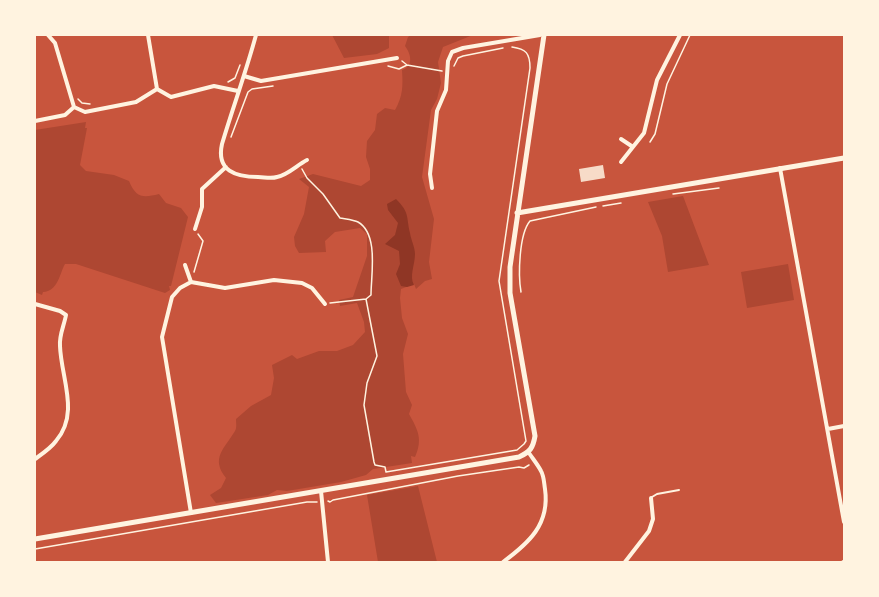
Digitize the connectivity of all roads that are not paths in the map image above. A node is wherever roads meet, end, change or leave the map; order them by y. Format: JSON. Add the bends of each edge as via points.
{"nodes":[{"id":1,"x":48,"y":35,"type":"edge"},
{"id":2,"x":148,"y":35,"type":"edge"},
{"id":3,"x":256,"y":35,"type":"edge"},
{"id":4,"x":540,"y":35,"type":"edge"},
{"id":5,"x":544,"y":35,"type":"edge"},
{"id":6,"x":680,"y":35,"type":"edge"},
{"id":7,"x":398,"y":58,"type":"dead end"},
{"id":8,"x":244,"y":76,"type":"junction"},
{"id":9,"x":157,"y":89,"type":"junction"},
{"id":10,"x":238,"y":91,"type":"junction"},
{"id":11,"x":74,"y":108,"type":"junction"},
{"id":12,"x":35,"y":121,"type":"edge"},
{"id":13,"x":621,"y":139,"type":"dead end"},
{"id":14,"x":633,"y":147,"type":"junction"},
{"id":15,"x":844,"y":158,"type":"edge"},
{"id":16,"x":307,"y":160,"type":"dead end"},
{"id":17,"x":621,"y":162,"type":"dead end"},
{"id":18,"x":226,"y":168,"type":"junction"},
{"id":19,"x":780,"y":168,"type":"junction"},
{"id":20,"x":432,"y":188,"type":"dead end"},
{"id":21,"x":518,"y":213,"type":"junction"},
{"id":22,"x":195,"y":229,"type":"road end"},
{"id":23,"x":185,"y":265,"type":"dead end"},
{"id":24,"x":190,"y":282,"type":"junction"},
{"id":25,"x":35,"y":304,"type":"edge"},
{"id":26,"x":324,"y":304,"type":"road end"},
{"id":27,"x":844,"y":426,"type":"edge"},
{"id":28,"x":828,"y":429,"type":"junction"},
{"id":29,"x":529,"y":453,"type":"junction"},
{"id":30,"x":35,"y":460,"type":"edge"},
{"id":31,"x":679,"y":490,"type":"dead end"},
{"id":32,"x":321,"y":491,"type":"junction"},
{"id":33,"x":651,"y":498,"type":"joint"},
{"id":34,"x":191,"y":513,"type":"junction"},
{"id":35,"x":844,"y":522,"type":"edge"},
{"id":36,"x":35,"y":539,"type":"edge"},
{"id":37,"x":328,"y":562,"type":"edge"},
{"id":38,"x":503,"y":562,"type":"edge"},
{"id":39,"x":625,"y":562,"type":"edge"}],
"edges":[{"from":1,"to":11,"type":"street","via":[[55,43]]},
{"from":2,"to":9,"type":"street"},
{"from":3,"to":8,"type":"street"},
{"from":4,"to":20,"type":"street","via":[[452,52],[448,61],[446,90],[437,111],[430,174]]},
{"from":5,"to":21,"type":"street"},
{"from":6,"to":14,"type":"street","via":[[657,80],[644,133]]},
{"from":7,"to":8,"type":"street","via":[[261,81]]},
{"from":8,"to":10,"type":"street"},
{"from":9,"to":10,"type":"street","via":[[171,96],[214,86]]},
{"from":9,"to":11,"type":"street","via":[[136,102],[85,112]]},
{"from":10,"to":18,"type":"street","via":[[220,150]]},
{"from":11,"to":12,"type":"street","via":[[65,115]]},
{"from":13,"to":14,"type":"street"},
{"from":14,"to":17,"type":"street"},
{"from":15,"to":19,"type":"street"},
{"from":16,"to":18,"type":"street","via":[[277,178],[240,177]]},
{"from":18,"to":22,"type":"street","via":[[202,189],[202,207]]},
{"from":19,"to":21,"type":"street"},
{"from":19,"to":28,"type":"street"},
{"from":21,"to":29,"type":"street","via":[[510,267],[510,293],[535,436],[534,446]]},
{"from":23,"to":24,"type":"street"},
{"from":24,"to":26,"type":"street","via":[[225,288],[274,280],[302,283],[312,288]]},
{"from":24,"to":34,"type":"street","via":[[172,297],[162,337]]},
{"from":25,"to":30,"type":"street","via":[[66,315],[60,333],[60,346],[69,407],[64,431],[56,442]]},
{"from":27,"to":28,"type":"street"},
{"from":28,"to":35,"type":"street"},
{"from":29,"to":32,"type":"street","via":[[519,457]]},
{"from":29,"to":38,"type":"street","via":[[542,472],[547,502],[544,517],[530,541]]},
{"from":31,"to":33,"type":"lane","via":[[657,494]]},
{"from":32,"to":34,"type":"street"},
{"from":32,"to":37,"type":"street"},
{"from":33,"to":39,"type":"street","via":[[652,519],[649,531]]},
{"from":34,"to":36,"type":"street"}]}
